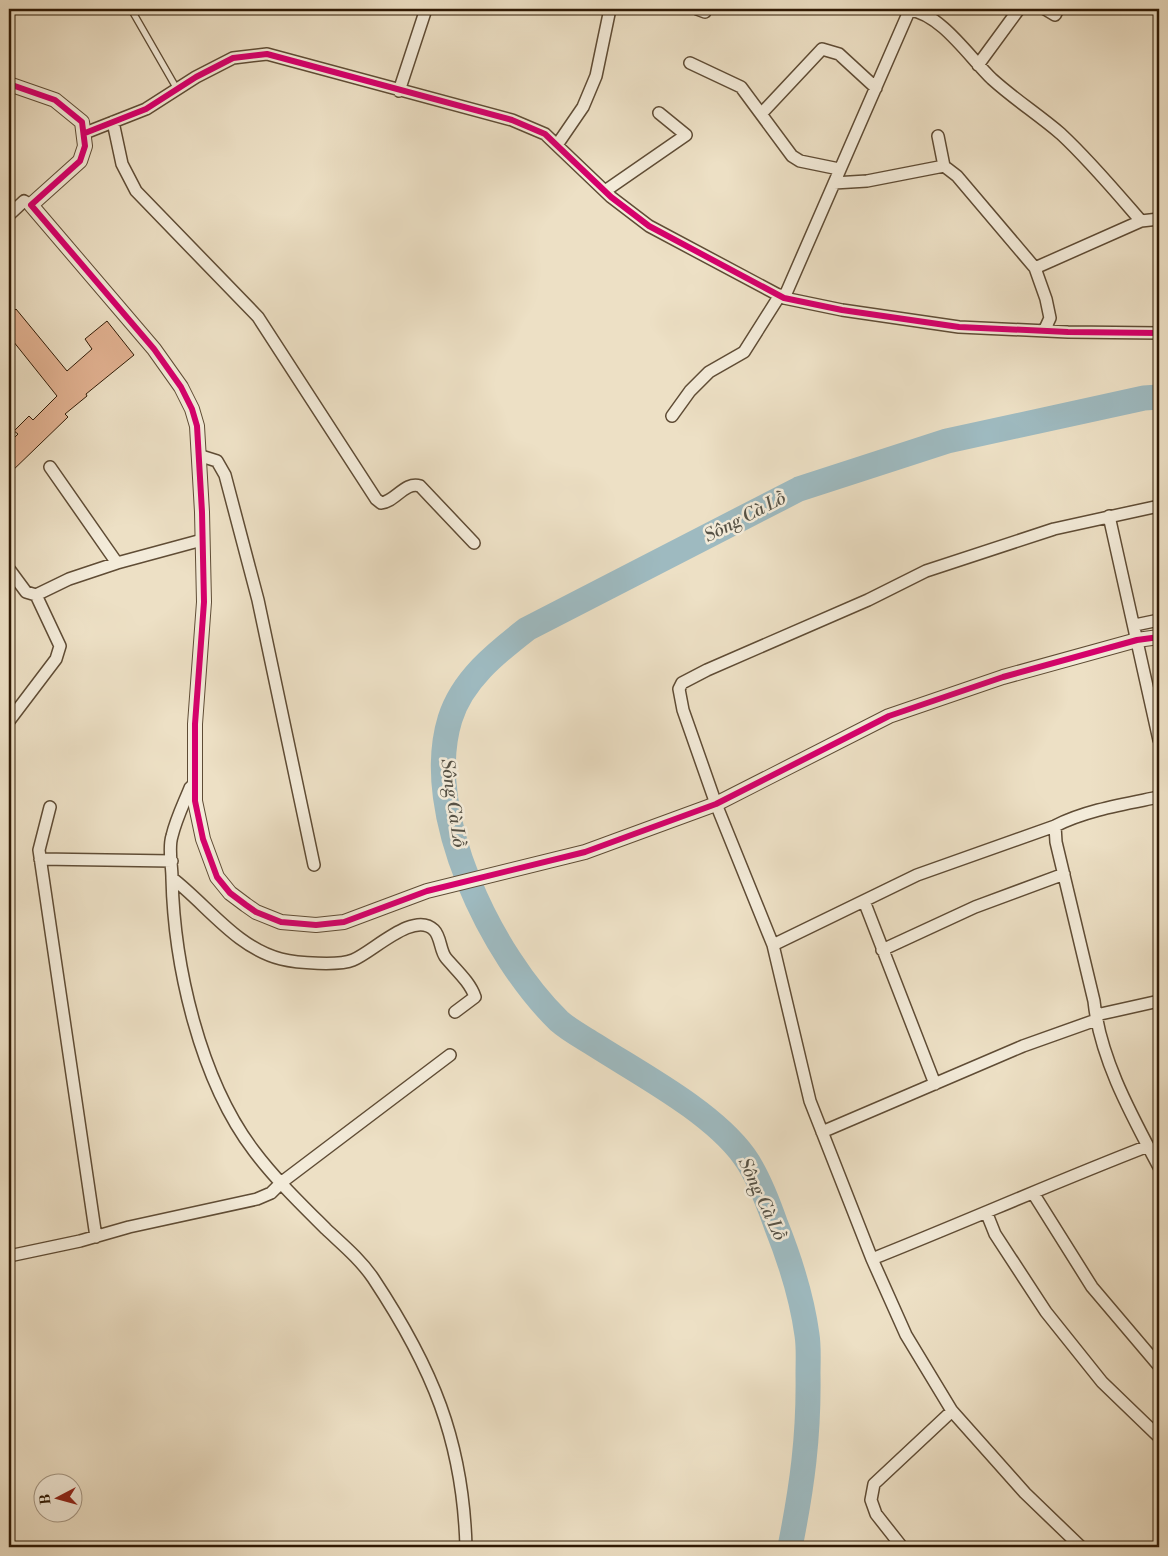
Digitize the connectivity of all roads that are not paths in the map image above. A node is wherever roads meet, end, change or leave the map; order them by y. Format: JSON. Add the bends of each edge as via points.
{"nodes":[{"id":1,"x":131,"y":9,"type":"edge"},
{"id":2,"x":426,"y":9,"type":"edge"},
{"id":3,"x":610,"y":9,"type":"edge"},
{"id":4,"x":910,"y":9,"type":"edge"},
{"id":5,"x":1019,"y":9,"type":"edge"},
{"id":6,"x":1045,"y":9,"type":"edge"},
{"id":7,"x":1058,"y":9,"type":"edge"},
{"id":8,"x":690,"y":63,"type":"dead end"},
{"id":9,"x":978,"y":65,"type":"junction"},
{"id":10,"x":9,"y":84,"type":"edge"},
{"id":11,"x":876,"y":88,"type":"junction"},
{"id":12,"x":177,"y":89,"type":"junction"},
{"id":13,"x":399,"y":90,"type":"junction"},
{"id":14,"x":659,"y":113,"type":"dead end"},
{"id":15,"x":761,"y":114,"type":"junction"},
{"id":16,"x":113,"y":122,"type":"junction"},
{"id":17,"x":85,"y":133,"type":"junction"},
{"id":18,"x":938,"y":136,"type":"dead end"},
{"id":19,"x":558,"y":145,"type":"junction"},
{"id":20,"x":944,"y":166,"type":"junction"},
{"id":21,"x":839,"y":169,"type":"junction"},
{"id":22,"x":834,"y":183,"type":"junction"},
{"id":23,"x":605,"y":191,"type":"junction"},
{"id":24,"x":30,"y":205,"type":"junction"},
{"id":25,"x":9,"y":215,"type":"edge"},
{"id":26,"x":1159,"y":218,"type":"edge"},
{"id":27,"x":1141,"y":221,"type":"junction"},
{"id":28,"x":1035,"y":268,"type":"junction"},
{"id":29,"x":782,"y":296,"type":"junction"},
{"id":30,"x":1044,"y":331,"type":"junction"},
{"id":31,"x":1159,"y":333,"type":"edge"},
{"id":32,"x":672,"y":416,"type":"dead end"},
{"id":33,"x":198,"y":455,"type":"junction"},
{"id":34,"x":50,"y":467,"type":"dead end"},
{"id":35,"x":1159,"y":506,"type":"edge"},
{"id":36,"x":1109,"y":516,"type":"junction"},
{"id":37,"x":202,"y":540,"type":"junction"},
{"id":38,"x":474,"y":543,"type":"dead end"},
{"id":39,"x":117,"y":563,"type":"junction"},
{"id":40,"x":9,"y":569,"type":"edge"},
{"id":41,"x":36,"y":594,"type":"junction"},
{"id":42,"x":1159,"y":620,"type":"edge"},
{"id":43,"x":1135,"y":625,"type":"junction"},
{"id":44,"x":1159,"y":637,"type":"edge"},
{"id":45,"x":1137,"y":640,"type":"junction"},
{"id":46,"x":9,"y":721,"type":"edge"},
{"id":47,"x":1159,"y":740,"type":"edge"},
{"id":48,"x":195,"y":783,"type":"junction"},
{"id":49,"x":1159,"y":797,"type":"edge"},
{"id":50,"x":716,"y":804,"type":"junction"},
{"id":51,"x":50,"y":807,"type":"dead end"},
{"id":52,"x":1055,"y":826,"type":"junction"},
{"id":53,"x":40,"y":859,"type":"junction"},
{"id":54,"x":172,"y":861,"type":"junction"},
{"id":55,"x":314,"y":865,"type":"dead end"},
{"id":56,"x":1064,"y":874,"type":"junction"},
{"id":57,"x":172,"y":878,"type":"junction"},
{"id":58,"x":864,"y":901,"type":"junction"},
{"id":59,"x":773,"y":945,"type":"junction"},
{"id":60,"x":882,"y":950,"type":"junction"},
{"id":61,"x":1159,"y":1001,"type":"edge"},
{"id":62,"x":454,"y":1012,"type":"dead end"},
{"id":63,"x":1096,"y":1018,"type":"junction"},
{"id":64,"x":450,"y":1054,"type":"dead end"},
{"id":65,"x":935,"y":1084,"type":"junction"},
{"id":66,"x":822,"y":1132,"type":"junction"},
{"id":67,"x":1148,"y":1146,"type":"junction"},
{"id":68,"x":1159,"y":1167,"type":"edge"},
{"id":69,"x":282,"y":1182,"type":"junction"},
{"id":70,"x":1033,"y":1193,"type":"junction"},
{"id":71,"x":987,"y":1214,"type":"junction"},
{"id":72,"x":96,"y":1237,"type":"junction"},
{"id":73,"x":9,"y":1256,"type":"edge"},
{"id":74,"x":872,"y":1259,"type":"junction"},
{"id":75,"x":1159,"y":1366,"type":"edge"},
{"id":76,"x":952,"y":1411,"type":"junction"},
{"id":77,"x":1159,"y":1438,"type":"edge"},
{"id":78,"x":466,"y":1547,"type":"edge"},
{"id":79,"x":902,"y":1547,"type":"edge"},
{"id":80,"x":1081,"y":1547,"type":"edge"}],
"edges":[{"from":1,"to":12,"type":"lane"},
{"from":2,"to":13,"type":"street"},
{"from":3,"to":19,"type":"street","via":[[596,76],[583,107]]},
{"from":4,"to":9,"type":"street","via":[[921,11],[948,32]]},
{"from":4,"to":11,"type":"street"},
{"from":5,"to":9,"type":"street"},
{"from":6,"to":7,"type":"street","via":[[1055,15]]},
{"from":8,"to":15,"type":"street","via":[[741,87]]},
{"from":9,"to":27,"type":"street","via":[[1085,157]]},
{"from":10,"to":17,"type":"street","via":[[55,100],[82,122]]},
{"from":11,"to":15,"type":"street","via":[[839,54],[822,49]]},
{"from":11,"to":21,"type":"street"},
{"from":12,"to":13,"type":"street","via":[[233,58],[266,54]]},
{"from":12,"to":16,"type":"street","via":[[146,109]]},
{"from":13,"to":19,"type":"street","via":[[512,120],[545,134]]},
{"from":14,"to":23,"type":"street","via":[[686,135]]},
{"from":15,"to":21,"type":"street","via":[[792,156],[800,161]]},
{"from":16,"to":17,"type":"street"},
{"from":16,"to":38,"type":"street","via":[[122,164],[136,191],[258,317],[376,499],[387,503],[410,486],[420,486]]},
{"from":17,"to":24,"type":"street","via":[[80,161]]},
{"from":18,"to":20,"type":"street"},
{"from":19,"to":23,"type":"street"},
{"from":20,"to":22,"type":"street"},
{"from":20,"to":28,"type":"street","via":[[957,176]]},
{"from":21,"to":22,"type":"street"},
{"from":22,"to":29,"type":"street"},
{"from":23,"to":29,"type":"street","via":[[649,226]]},
{"from":24,"to":25,"type":"street","via":[[24,201]]},
{"from":24,"to":33,"type":"street","via":[[154,349],[181,387],[196,426]]},
{"from":26,"to":27,"type":"street"},
{"from":27,"to":28,"type":"street"},
{"from":28,"to":30,"type":"street","via":[[1050,318]]},
{"from":29,"to":30,"type":"street","via":[[842,310],[959,327]]},
{"from":29,"to":32,"type":"street","via":[[744,352],[709,372]]},
{"from":30,"to":31,"type":"street"},
{"from":33,"to":37,"type":"street"},
{"from":33,"to":55,"type":"street","via":[[217,460],[225,475],[258,600]]},
{"from":34,"to":39,"type":"street"},
{"from":35,"to":36,"type":"street"},
{"from":36,"to":43,"type":"street"},
{"from":36,"to":50,"type":"street","via":[[1054,529],[926,571],[682,682],[679,689],[682,710]]},
{"from":37,"to":39,"type":"street"},
{"from":37,"to":48,"type":"street","via":[[204,602],[195,724]]},
{"from":39,"to":41,"type":"street"},
{"from":40,"to":41,"type":"street","via":[[26,592]]},
{"from":41,"to":46,"type":"street","via":[[60,646],[56,659]]},
{"from":42,"to":43,"type":"street"},
{"from":43,"to":45,"type":"street"},
{"from":44,"to":45,"type":"street"},
{"from":45,"to":47,"type":"street"},
{"from":45,"to":50,"type":"street","via":[[1003,677],[889,716]]},
{"from":48,"to":50,"type":"street","via":[[195,801],[203,839],[217,877],[230,893],[256,912],[281,922],[316,925],[344,922],[427,891],[585,852]]},
{"from":48,"to":54,"type":"street","via":[[190,788],[171,837]]},
{"from":49,"to":52,"type":"street","via":[[1066,820]]},
{"from":50,"to":59,"type":"street"},
{"from":51,"to":53,"type":"street","via":[[39,850]]},
{"from":52,"to":56,"type":"street"},
{"from":52,"to":58,"type":"street","via":[[917,875]]},
{"from":53,"to":54,"type":"street"},
{"from":53,"to":72,"type":"street"},
{"from":54,"to":57,"type":"street"},
{"from":56,"to":60,"type":"street","via":[[975,907]]},
{"from":56,"to":63,"type":"street"},
{"from":57,"to":62,"type":"street","via":[[228,929],[264,953],[282,959],[319,963],[352,961],[412,924],[424,925],[434,930],[444,956],[475,997]]},
{"from":57,"to":69,"type":"street","via":[[178,959],[200,1042],[232,1116],[254,1151]]},
{"from":58,"to":59,"type":"street"},
{"from":58,"to":60,"type":"street"},
{"from":59,"to":66,"type":"street","via":[[810,1101]]},
{"from":60,"to":65,"type":"street"},
{"from":61,"to":63,"type":"street"},
{"from":63,"to":65,"type":"street"},
{"from":63,"to":67,"type":"street","via":[[1112,1071]]},
{"from":64,"to":69,"type":"street"},
{"from":65,"to":66,"type":"street"},
{"from":66,"to":74,"type":"street"},
{"from":67,"to":68,"type":"street"},
{"from":67,"to":70,"type":"street"},
{"from":69,"to":72,"type":"street","via":[[271,1193],[257,1199]]},
{"from":69,"to":78,"type":"street","via":[[349,1248],[372,1276],[426,1368],[440,1400],[460,1476]]},
{"from":70,"to":71,"type":"street"},
{"from":70,"to":75,"type":"street","via":[[1092,1286]]},
{"from":71,"to":74,"type":"street"},
{"from":71,"to":77,"type":"street","via":[[995,1234],[1046,1312],[1102,1382]]},
{"from":72,"to":73,"type":"street"},
{"from":74,"to":76,"type":"street","via":[[906,1335]]},
{"from":76,"to":79,"type":"street","via":[[874,1484],[871,1500],[876,1514]]},
{"from":76,"to":80,"type":"street","via":[[1025,1493]]}]}
